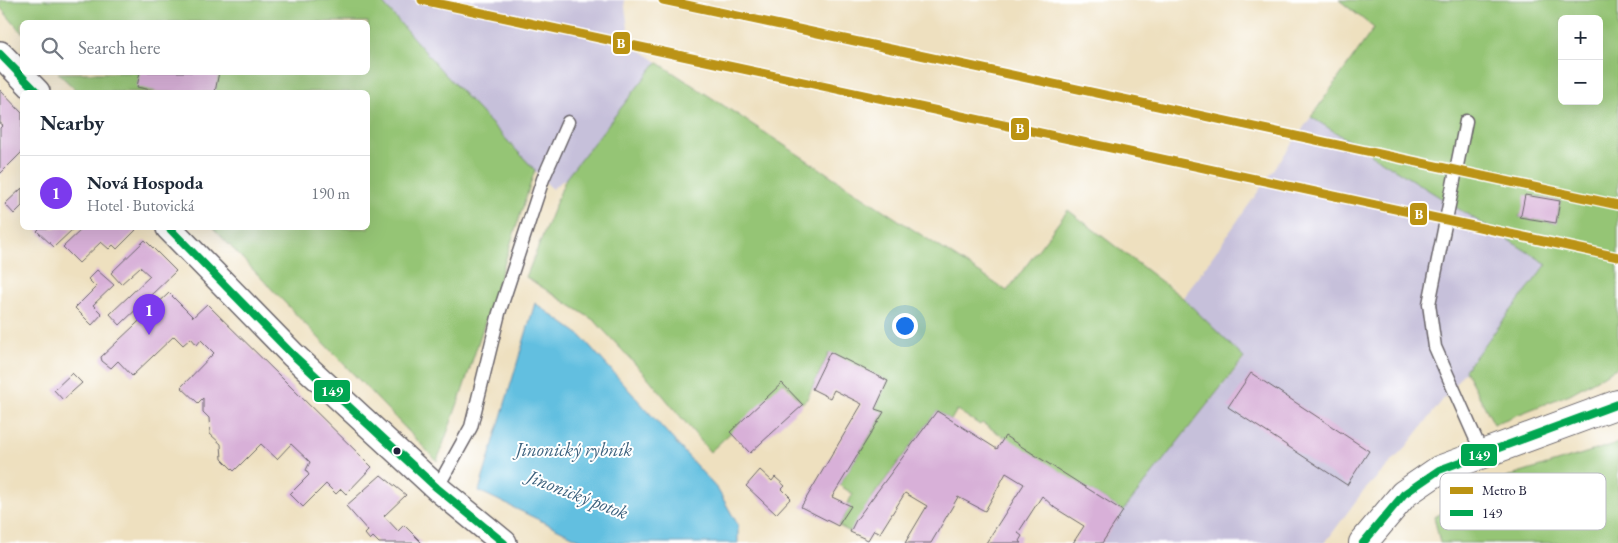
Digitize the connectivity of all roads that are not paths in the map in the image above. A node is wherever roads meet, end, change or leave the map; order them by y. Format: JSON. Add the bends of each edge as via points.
{"nodes":[{"id":1,"x":0,"y":54,"type":"edge"},
{"id":2,"x":20,"y":75,"type":"edge"},
{"id":3,"x":20,"y":75,"type":"edge"},
{"id":4,"x":35,"y":90,"type":"edge"},
{"id":5,"x":1466,"y":121,"type":"dead end"},
{"id":6,"x":568,"y":122,"type":"dead end"},
{"id":7,"x":171,"y":230,"type":"edge"},
{"id":8,"x":1618,"y":404,"type":"edge"},
{"id":9,"x":1482,"y":453,"type":"junction"},
{"id":10,"x":437,"y":488,"type":"junction"},
{"id":11,"x":1371,"y":540,"type":"edge"},
{"id":12,"x":504,"y":543,"type":"edge"}],
"edges":[{"from":1,"to":2,"type":"street"},
{"from":3,"to":4,"type":"street"},
{"from":5,"to":9,"type":"lane","via":[[1429,304],[1435,347]]},
{"from":6,"to":10,"type":"lane","via":[[543,179],[499,314],[471,427]]},
{"from":7,"to":10,"type":"street","via":[[293,355]]},
{"from":8,"to":9,"type":"street"},
{"from":9,"to":11,"type":"street","via":[[1439,470],[1404,494]]},
{"from":10,"to":12,"type":"street"}]}
